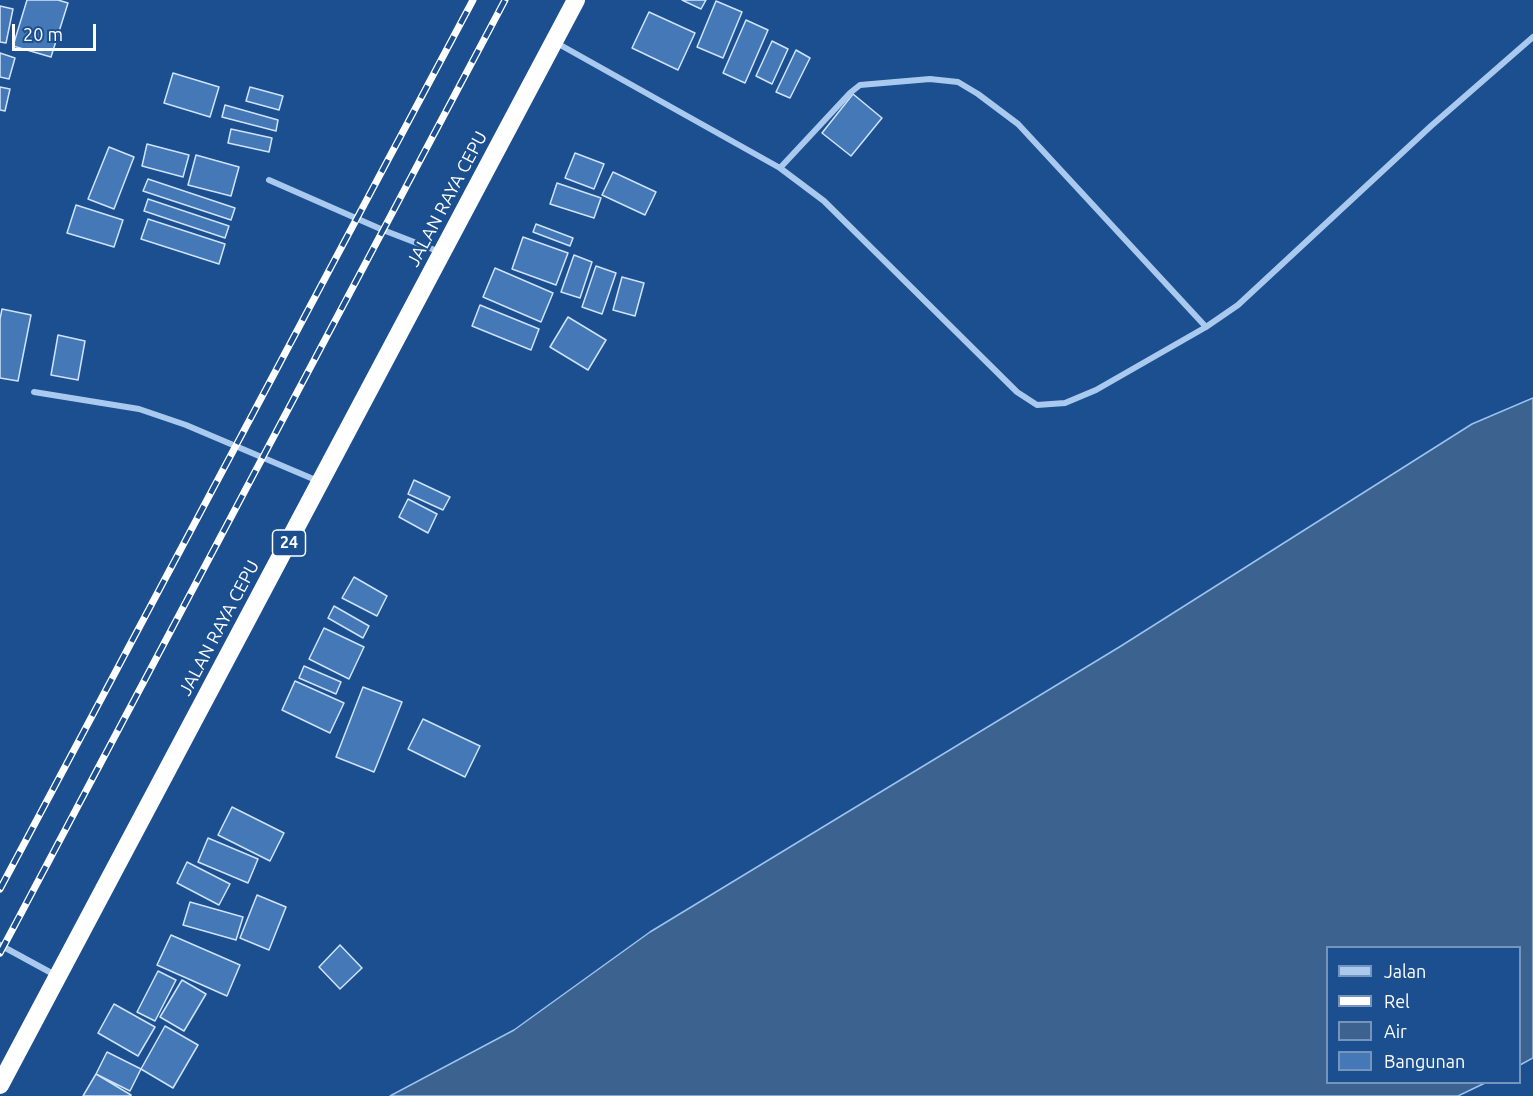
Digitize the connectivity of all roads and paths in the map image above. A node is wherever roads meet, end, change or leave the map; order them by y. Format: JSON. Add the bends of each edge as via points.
{"nodes":[{"id":1,"x":576,"y":0,"type":"edge"},
{"id":2,"x":1533,"y":37,"type":"edge"},
{"id":3,"x":555,"y":41,"type":"junction"},
{"id":4,"x":780,"y":168,"type":"junction"},
{"id":5,"x":269,"y":180,"type":"dead end"},
{"id":6,"x":442,"y":253,"type":"junction"},
{"id":7,"x":1206,"y":327,"type":"junction"},
{"id":8,"x":34,"y":392,"type":"dead end"},
{"id":9,"x":321,"y":482,"type":"junction"},
{"id":10,"x":0,"y":945,"type":"edge"},
{"id":11,"x":57,"y":976,"type":"junction"},
{"id":12,"x":0,"y":1085,"type":"edge"}],
"edges":[{"from":1,"to":3,"type":"highway","name":"JALAN RAYA CEPU","number":"24"},
{"from":2,"to":7,"type":"street","via":[[1238,305]]},
{"from":3,"to":4,"type":"street"},
{"from":3,"to":6,"type":"highway","name":"JALAN RAYA CEPU","number":"24"},
{"from":4,"to":7,"type":"street","via":[[824,201],[1000,376],[1037,405],[1065,403],[1096,390]]},
{"from":4,"to":7,"type":"street","via":[[860,85],[930,79],[958,82],[1018,124]]},
{"from":5,"to":6,"type":"street"},
{"from":6,"to":9,"type":"highway","name":"JALAN RAYA CEPU","number":"24"},
{"from":8,"to":9,"type":"street","via":[[139,409],[186,424]]},
{"from":9,"to":11,"type":"highway","name":"JALAN RAYA CEPU","number":"24"},
{"from":10,"to":11,"type":"street"},
{"from":11,"to":12,"type":"highway","name":"JALAN RAYA CEPU","number":"24"}]}
